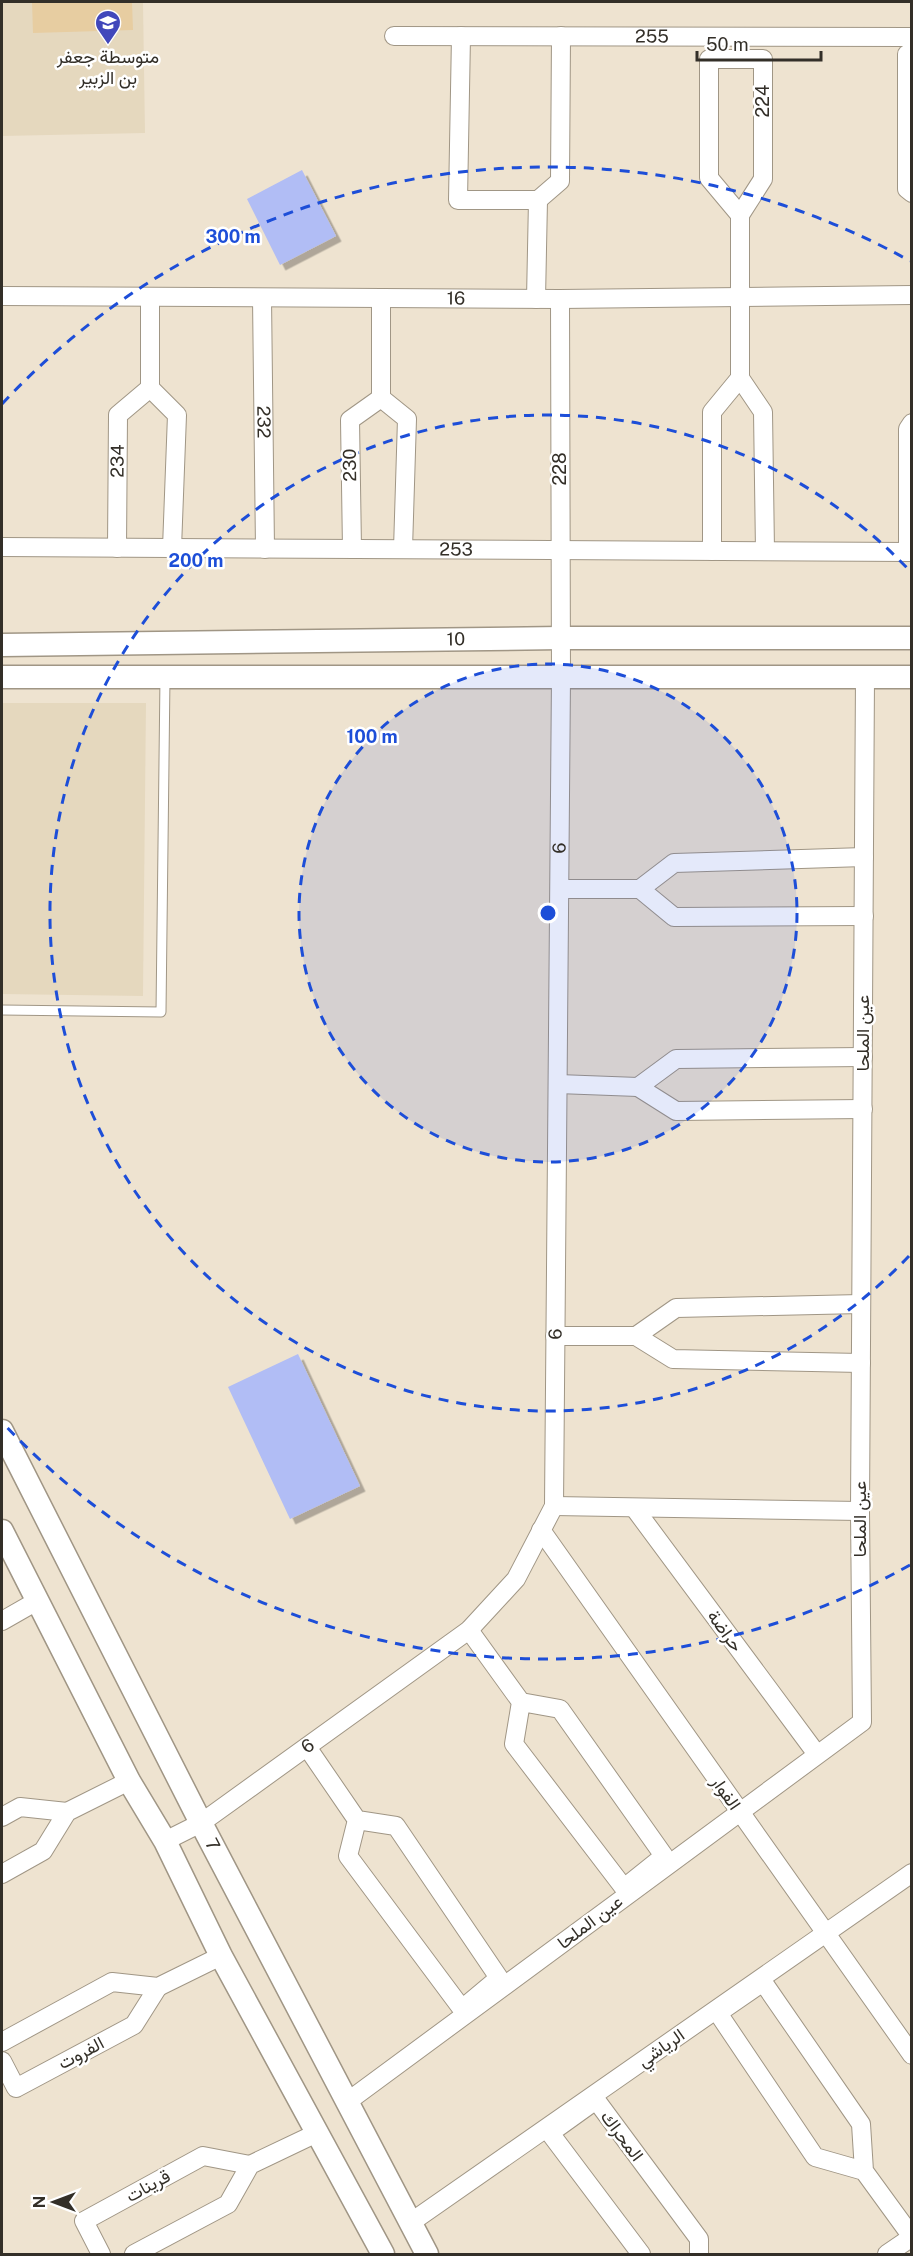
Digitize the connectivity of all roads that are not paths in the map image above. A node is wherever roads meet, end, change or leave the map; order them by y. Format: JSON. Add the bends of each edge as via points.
{"nodes":[{"id":1,"x":394,"y":36,"type":"dead end"},
{"id":2,"x":461,"y":36,"type":"junction"},
{"id":3,"x":561,"y":36,"type":"junction"},
{"id":4,"x":912,"y":37,"type":"edge"},
{"id":5,"x":912,"y":54,"type":"edge"},
{"id":6,"x":912,"y":194,"type":"edge"},
{"id":7,"x":538,"y":200,"type":"junction"},
{"id":8,"x":740,"y":215,"type":"junction"},
{"id":9,"x":912,"y":295,"type":"edge"},
{"id":10,"x":2,"y":296,"type":"edge"},
{"id":11,"x":150,"y":297,"type":"junction"},
{"id":12,"x":740,"y":297,"type":"junction"},
{"id":13,"x":262,"y":298,"type":"junction"},
{"id":14,"x":381,"y":298,"type":"junction"},
{"id":15,"x":536,"y":299,"type":"junction"},
{"id":16,"x":560,"y":299,"type":"junction"},
{"id":17,"x":740,"y":378,"type":"junction"},
{"id":18,"x":150,"y":388,"type":"junction"},
{"id":19,"x":381,"y":398,"type":"junction"},
{"id":20,"x":912,"y":423,"type":"edge"},
{"id":21,"x":2,"y":547,"type":"edge"},
{"id":22,"x":117,"y":548,"type":"junction"},
{"id":23,"x":172,"y":548,"type":"junction"},
{"id":24,"x":265,"y":549,"type":"junction"},
{"id":25,"x":352,"y":549,"type":"junction"},
{"id":26,"x":403,"y":549,"type":"junction"},
{"id":27,"x":560,"y":550,"type":"junction"},
{"id":28,"x":712,"y":551,"type":"junction"},
{"id":29,"x":765,"y":551,"type":"junction"},
{"id":30,"x":910,"y":552,"type":"edge"},
{"id":31,"x":561,"y":638,"type":"junction"},
{"id":32,"x":912,"y":638,"type":"edge"},
{"id":33,"x":2,"y":645,"type":"edge"},
{"id":34,"x":2,"y":677,"type":"edge"},
{"id":35,"x":165,"y":677,"type":"junction"},
{"id":36,"x":561,"y":677,"type":"junction"},
{"id":37,"x":866,"y":677,"type":"junction"},
{"id":38,"x":912,"y":677,"type":"edge"},
{"id":39,"x":864,"y":857,"type":"junction"},
{"id":40,"x":560,"y":889,"type":"junction"},
{"id":41,"x":640,"y":889,"type":"junction"},
{"id":42,"x":864,"y":916,"type":"junction"},
{"id":43,"x":2,"y":1010,"type":"edge"},
{"id":44,"x":863,"y":1057,"type":"junction"},
{"id":45,"x":558,"y":1084,"type":"junction"},
{"id":46,"x":638,"y":1087,"type":"junction"},
{"id":47,"x":863,"y":1109,"type":"junction"},
{"id":48,"x":861,"y":1304,"type":"junction"},
{"id":49,"x":555,"y":1336,"type":"junction"},
{"id":50,"x":636,"y":1336,"type":"junction"},
{"id":51,"x":861,"y":1363,"type":"junction"},
{"id":52,"x":2,"y":1431,"type":"edge"},
{"id":53,"x":554,"y":1506,"type":"junction"},
{"id":54,"x":635,"y":1509,"type":"junction"},
{"id":55,"x":860,"y":1511,"type":"junction"},
{"id":56,"x":541,"y":1530,"type":"junction"},
{"id":57,"x":2,"y":1531,"type":"edge"},
{"id":58,"x":37,"y":1601,"type":"junction"},
{"id":59,"x":2,"y":1621,"type":"edge"},
{"id":60,"x":470,"y":1630,"type":"junction"},
{"id":61,"x":521,"y":1702,"type":"junction"},
{"id":62,"x":307,"y":1747,"type":"junction"},
{"id":63,"x":816,"y":1753,"type":"junction"},
{"id":64,"x":129,"y":1781,"type":"junction"},
{"id":65,"x":738,"y":1811,"type":"junction"},
{"id":66,"x":68,"y":1812,"type":"junction"},
{"id":67,"x":2,"y":1817,"type":"edge"},
{"id":68,"x":357,"y":1820,"type":"junction"},
{"id":69,"x":201,"y":1822,"type":"junction"},
{"id":70,"x":165,"y":1841,"type":"junction"},
{"id":71,"x":2,"y":1874,"type":"edge"},
{"id":72,"x":912,"y":1874,"type":"edge"},
{"id":73,"x":912,"y":1892,"type":"edge"},
{"id":74,"x":824,"y":1934,"type":"junction"},
{"id":75,"x":221,"y":1956,"type":"junction"},
{"id":76,"x":158,"y":1987,"type":"junction"},
{"id":77,"x":2,"y":2042,"type":"edge"},
{"id":78,"x":912,"y":2055,"type":"edge"},
{"id":79,"x":2,"y":2061,"type":"edge"},
{"id":80,"x":347,"y":2102,"type":"junction"},
{"id":81,"x":316,"y":2133,"type":"junction"},
{"id":82,"x":250,"y":2165,"type":"junction"},
{"id":83,"x":864,"y":2171,"type":"junction"},
{"id":84,"x":410,"y":2223,"type":"junction"},
{"id":85,"x":911,"y":2237,"type":"edge"},
{"id":86,"x":101,"y":2254,"type":"edge"},
{"id":87,"x":134,"y":2254,"type":"edge"},
{"id":88,"x":383,"y":2254,"type":"edge"},
{"id":89,"x":427,"y":2254,"type":"edge"},
{"id":90,"x":641,"y":2254,"type":"edge"},
{"id":91,"x":699,"y":2254,"type":"edge"},
{"id":92,"x":887,"y":2254,"type":"edge"}],
"edges":[{"from":1,"to":2,"type":"street","name":"255"},
{"from":2,"to":3,"type":"street","name":"255"},
{"from":2,"to":7,"type":"street","via":[[458,200]]},
{"from":3,"to":4,"type":"street","name":"255"},
{"from":3,"to":7,"type":"street","via":[[560,181]]},
{"from":5,"to":6,"type":"street","via":[[907,54],[907,189]]},
{"from":7,"to":15,"type":"street"},
{"from":8,"to":8,"type":"street","name":"224","via":[[709,178],[709,58],[763,58],[763,179]]},
{"from":8,"to":12,"type":"street"},
{"from":9,"to":12,"type":"street","name":"16"},
{"from":10,"to":11,"type":"street","name":"16"},
{"from":11,"to":13,"type":"street","name":"16"},
{"from":11,"to":18,"type":"street"},
{"from":12,"to":16,"type":"street","name":"16"},
{"from":12,"to":17,"type":"street"},
{"from":13,"to":14,"type":"street","name":"16"},
{"from":13,"to":24,"type":"street","name":"232"},
{"from":14,"to":15,"type":"street","name":"16"},
{"from":14,"to":19,"type":"street"},
{"from":15,"to":16,"type":"street","name":"16"},
{"from":16,"to":27,"type":"street","name":"228"},
{"from":17,"to":28,"type":"street","via":[[712,412]]},
{"from":17,"to":29,"type":"street","via":[[763,412]]},
{"from":18,"to":22,"type":"street","name":"234","via":[[118,415]]},
{"from":18,"to":23,"type":"street","via":[[177,415]]},
{"from":19,"to":25,"type":"street","name":"230","via":[[350,420]]},
{"from":19,"to":26,"type":"street","via":[[407,419]]},
{"from":20,"to":30,"type":"street","via":[[908,429]]},
{"from":21,"to":22,"type":"street","name":"253"},
{"from":22,"to":23,"type":"street","name":"253"},
{"from":23,"to":24,"type":"street","name":"253"},
{"from":24,"to":25,"type":"street","name":"253"},
{"from":25,"to":26,"type":"street","name":"253"},
{"from":26,"to":27,"type":"street","name":"253"},
{"from":27,"to":28,"type":"street","name":"253"},
{"from":27,"to":31,"type":"street","name":"228"},
{"from":28,"to":29,"type":"street","name":"253"},
{"from":29,"to":30,"type":"street","name":"253"},
{"from":31,"to":32,"type":"street","name":"10"},
{"from":31,"to":33,"type":"street","name":"10"},
{"from":31,"to":36,"type":"street","name":"6"},
{"from":34,"to":35,"type":"street"},
{"from":35,"to":36,"type":"street"},
{"from":35,"to":43,"type":"lane","via":[[161,1012]]},
{"from":36,"to":37,"type":"street"},
{"from":36,"to":40,"type":"street","name":"6"},
{"from":37,"to":38,"type":"street"},
{"from":37,"to":39,"type":"street","name":"عين الملحا"},
{"from":39,"to":41,"type":"street","via":[[674,863]]},
{"from":39,"to":42,"type":"street","name":"عين الملحا"},
{"from":40,"to":41,"type":"street"},
{"from":40,"to":45,"type":"street","name":"6"},
{"from":41,"to":42,"type":"street","via":[[675,917]]},
{"from":42,"to":44,"type":"street","name":"عين الملحا"},
{"from":44,"to":46,"type":"street","via":[[676,1059]]},
{"from":44,"to":47,"type":"street","name":"عين الملحا"},
{"from":45,"to":46,"type":"street"},
{"from":45,"to":49,"type":"street","name":"6"},
{"from":46,"to":47,"type":"street","via":[[676,1111]]},
{"from":47,"to":48,"type":"street","name":"عين الملحا"},
{"from":48,"to":50,"type":"street","via":[[676,1308]]},
{"from":48,"to":51,"type":"street","name":"عين الملحا"},
{"from":49,"to":50,"type":"street"},
{"from":49,"to":53,"type":"street","name":"6"},
{"from":50,"to":51,"type":"street","via":[[673,1359]]},
{"from":51,"to":55,"type":"street","name":"عين الملحا"},
{"from":52,"to":69,"type":"street","name":"7"},
{"from":53,"to":54,"type":"street"},
{"from":53,"to":56,"type":"street","name":"6"},
{"from":54,"to":55,"type":"street"},
{"from":54,"to":63,"type":"street","name":"حراضة"},
{"from":55,"to":63,"type":"street","name":"عين الملحا","via":[[862,1722]]},
{"from":56,"to":60,"type":"street","name":"6","via":[[516,1579]]},
{"from":56,"to":65,"type":"street","name":"الفوار"},
{"from":57,"to":58,"type":"street"},
{"from":58,"to":59,"type":"street"},
{"from":58,"to":64,"type":"street"},
{"from":60,"to":61,"type":"street"},
{"from":60,"to":62,"type":"street","name":"6"},
{"from":61,"to":61,"type":"street","via":[[514,1744],[624,1888],[664,1856],[560,1709]]},
{"from":62,"to":68,"type":"street"},
{"from":62,"to":69,"type":"street","name":"6"},
{"from":63,"to":65,"type":"street","name":"عين الملحا"},
{"from":64,"to":66,"type":"street"},
{"from":64,"to":70,"type":"street"},
{"from":65,"to":74,"type":"street","name":"الفوار"},
{"from":65,"to":80,"type":"street","name":"عين الملحا"},
{"from":66,"to":67,"type":"street","via":[[20,1807]]},
{"from":66,"to":71,"type":"street","via":[[43,1851]]},
{"from":68,"to":68,"type":"street","via":[[348,1856],[462,2009],[499,1978],[396,1826]]},
{"from":69,"to":70,"type":"street","name":"6"},
{"from":69,"to":80,"type":"street","name":"7"},
{"from":70,"to":75,"type":"street"},
{"from":72,"to":73,"type":"street","via":[[904,1881]]},
{"from":72,"to":74,"type":"street","name":"الرياشي"},
{"from":74,"to":78,"type":"street","name":"الفوار"},
{"from":74,"to":84,"type":"street","name":"الرياشي"},
{"from":75,"to":76,"type":"street"},
{"from":75,"to":81,"type":"street"},
{"from":76,"to":77,"type":"street","via":[[112,1982]]},
{"from":76,"to":79,"type":"street","name":"الفروت","via":[[134,2025],[16,2088]]},
{"from":80,"to":84,"type":"street","name":"7"},
{"from":81,"to":82,"type":"street"},
{"from":81,"to":88,"type":"street"},
{"from":82,"to":86,"type":"street","name":"قرينات","via":[[203,2156],[84,2221]]},
{"from":82,"to":87,"type":"street","via":[[228,2204]]},
{"from":83,"to":83,"type":"street","via":[[861,2124],[763,1982],[718,2013],[815,2157]]},
{"from":83,"to":85,"type":"street"},
{"from":84,"to":89,"type":"street","name":"7"},
{"from":85,"to":92,"type":"street"},
{"from":90,"to":91,"type":"street","name":"المحراك","via":[[550,2133],[596,2100],[699,2239]]}]}
